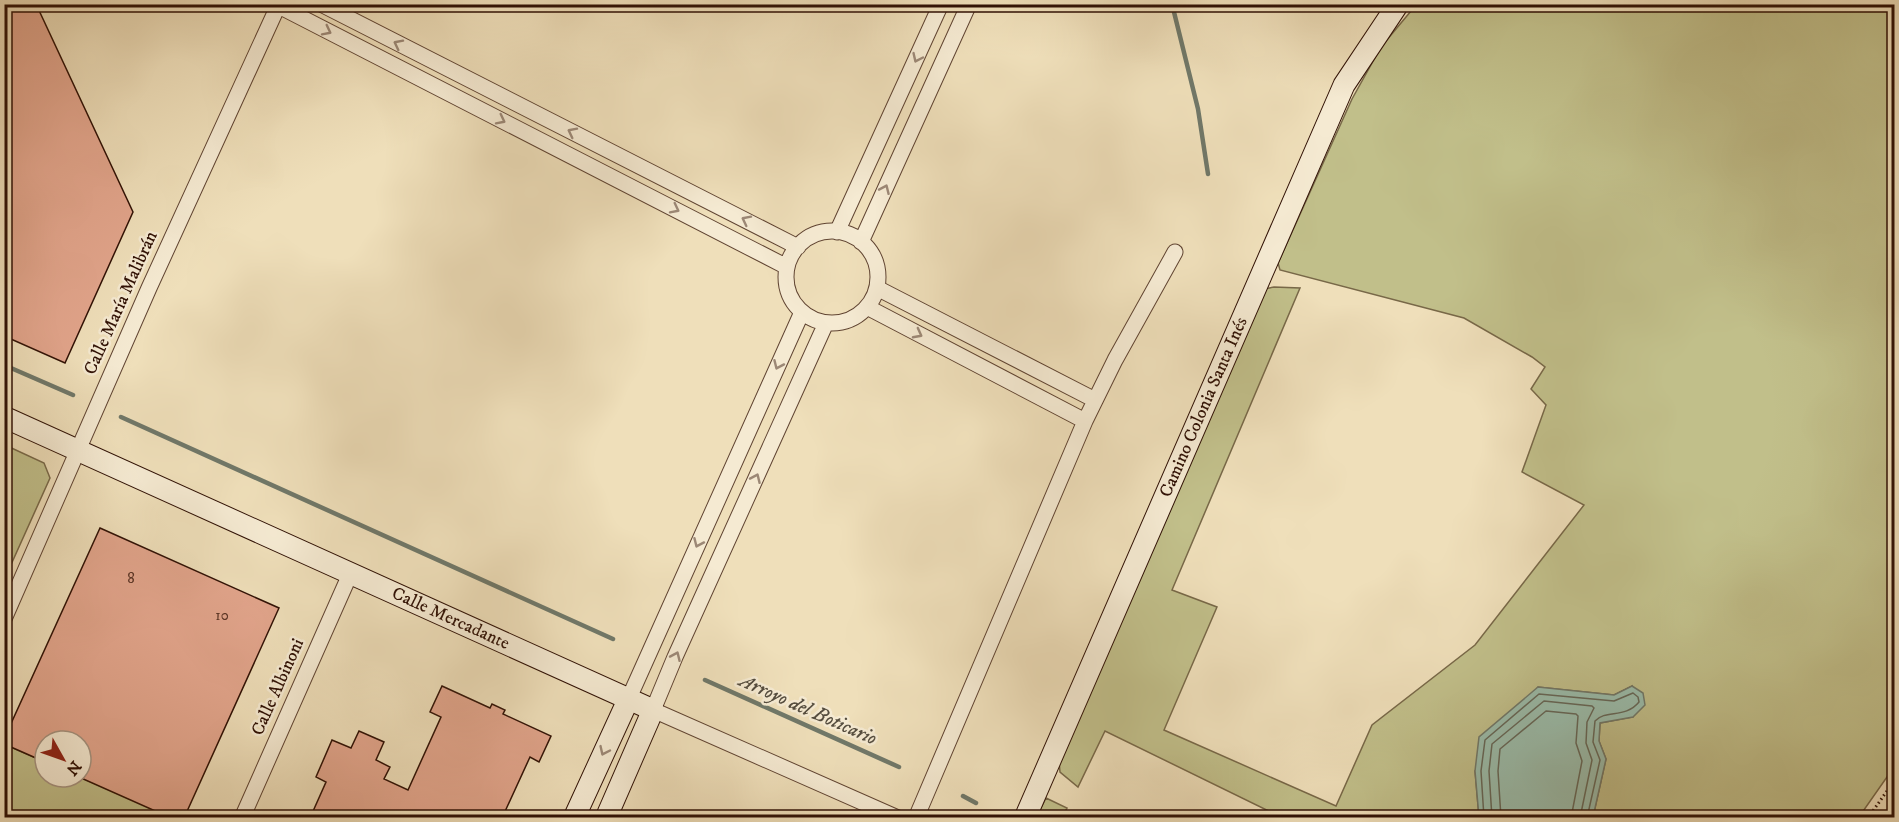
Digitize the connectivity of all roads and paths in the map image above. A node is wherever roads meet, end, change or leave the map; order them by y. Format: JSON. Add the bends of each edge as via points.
{"nodes":[{"id":1,"x":321,"y":4,"type":"edge"},
{"id":2,"x":941,"y":4,"type":"edge"},
{"id":3,"x":969,"y":4,"type":"edge"},
{"id":4,"x":1398,"y":4,"type":"edge"},
{"id":5,"x":277,"y":5,"type":"edge"},
{"id":6,"x":837,"y":232,"type":"junction"},
{"id":7,"x":861,"y":242,"type":"junction"},
{"id":8,"x":798,"y":247,"type":"junction"},
{"id":9,"x":1175,"y":252,"type":"dead end"},
{"id":10,"x":787,"y":267,"type":"junction"},
{"id":11,"x":876,"y":288,"type":"junction"},
{"id":12,"x":867,"y":307,"type":"junction"},
{"id":13,"x":802,"y":312,"type":"junction"},
{"id":14,"x":826,"y":323,"type":"junction"},
{"id":15,"x":1095,"y":400,"type":"junction"},
{"id":16,"x":4,"y":417,"type":"edge"},
{"id":17,"x":1085,"y":421,"type":"junction"},
{"id":18,"x":78,"y":449,"type":"junction"},
{"id":19,"x":351,"y":572,"type":"junction"},
{"id":20,"x":4,"y":618,"type":"edge"},
{"id":21,"x":629,"y":698,"type":"junction"},
{"id":22,"x":653,"y":710,"type":"junction"},
{"id":23,"x":1894,"y":781,"type":"edge"},
{"id":24,"x":242,"y":818,"type":"edge"},
{"id":25,"x":574,"y":818,"type":"edge"},
{"id":26,"x":606,"y":818,"type":"edge"},
{"id":27,"x":898,"y":818,"type":"edge"},
{"id":28,"x":916,"y":818,"type":"edge"},
{"id":29,"x":1025,"y":818,"type":"edge"},
{"id":30,"x":1868,"y":818,"type":"edge"}],
"edges":[{"from":8,"to":1,"type":"street","one_way":true},
{"from":2,"to":6,"type":"street","one_way":true},
{"from":7,"to":3,"type":"street","one_way":true},
{"from":4,"to":29,"type":"street","name":"Camino Colonia Santa Inés","via":[[1344,85]]},
{"from":5,"to":10,"type":"street","one_way":true},
{"from":5,"to":18,"type":"street","name":"Calle María Malibrán"},
{"from":6,"to":7,"type":"street"},
{"from":6,"to":8,"type":"street","via":[[815,235]]},
{"from":7,"to":11,"type":"street","via":[[875,262]]},
{"from":8,"to":10,"type":"street"},
{"from":9,"to":15,"type":"street"},
{"from":10,"to":13,"type":"street","via":[[788,291]]},
{"from":11,"to":12,"type":"street"},
{"from":11,"to":15,"type":"street"},
{"from":12,"to":14,"type":"street","via":[[848,320]]},
{"from":12,"to":17,"type":"street","one_way":true},
{"from":13,"to":14,"type":"street"},
{"from":13,"to":21,"type":"street","one_way":true},
{"from":22,"to":14,"type":"street","one_way":true},
{"from":15,"to":17,"type":"street"},
{"from":16,"to":18,"type":"street","name":"Calle Mercadante"},
{"from":17,"to":28,"type":"street"},
{"from":18,"to":19,"type":"street","name":"Calle Mercadante"},
{"from":18,"to":20,"type":"street","name":"Calle María Malibrán"},
{"from":19,"to":21,"type":"street","name":"Calle Mercadante"},
{"from":19,"to":24,"type":"street","name":"Calle Albinoni"},
{"from":21,"to":22,"type":"street","name":"Calle Mercadante"},
{"from":21,"to":25,"type":"street","one_way":true},
{"from":22,"to":26,"type":"street"},
{"from":22,"to":27,"type":"street","name":"Calle Mercadante"},
{"from":23,"to":30,"type":"path"}]}
